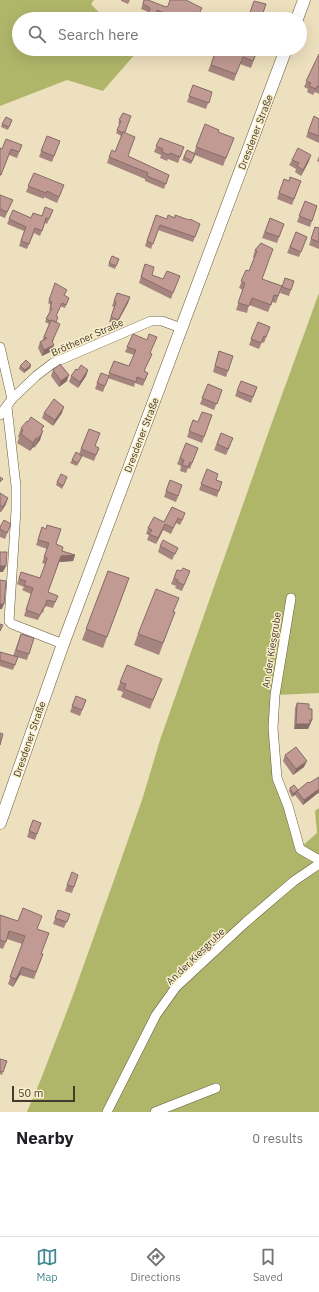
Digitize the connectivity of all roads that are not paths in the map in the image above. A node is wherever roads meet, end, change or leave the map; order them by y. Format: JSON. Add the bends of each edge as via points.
{"nodes":[{"id":1,"x":304,"y":0,"type":"edge"},
{"id":2,"x":300,"y":12,"type":"edge"},
{"id":3,"x":283,"y":56,"type":"edge"},
{"id":4,"x":181,"y":328,"type":"junction"},
{"id":5,"x":0,"y":347,"type":"edge"},
{"id":6,"x":10,"y":403,"type":"junction"},
{"id":7,"x":0,"y":415,"type":"edge"},
{"id":8,"x":291,"y":598,"type":"dead end"},
{"id":9,"x":63,"y":644,"type":"junction"},
{"id":10,"x":0,"y":823,"type":"edge"},
{"id":11,"x":319,"y":860,"type":"edge"},
{"id":12,"x":319,"y":864,"type":"edge"},
{"id":13,"x":216,"y":1088,"type":"dead end"},
{"id":14,"x":107,"y":1112,"type":"edge"},
{"id":15,"x":155,"y":1112,"type":"edge"}],
"edges":[{"from":1,"to":2,"type":"main road"},
{"from":3,"to":4,"type":"main road","name":"Dresdener Straße"},
{"from":4,"to":6,"type":"street","name":"Bröthener Straße","via":[[162,321],[151,321],[54,363],[36,376]]},
{"from":4,"to":9,"type":"main road","name":"Dresdener Straße"},
{"from":5,"to":6,"type":"street"},
{"from":6,"to":7,"type":"street","name":"Bröthener Straße"},
{"from":6,"to":9,"type":"street","via":[[16,510],[9,621]]},
{"from":8,"to":11,"type":"street","name":"An der Kiesgrube","via":[[274,708],[273,728],[278,778],[300,849]]},
{"from":9,"to":10,"type":"main road","name":"Dresdener Straße"},
{"from":12,"to":14,"type":"street","name":"An der Kiesgrube","via":[[294,881],[246,922],[176,987],[156,1015]]},
{"from":13,"to":15,"type":"street"}]}
